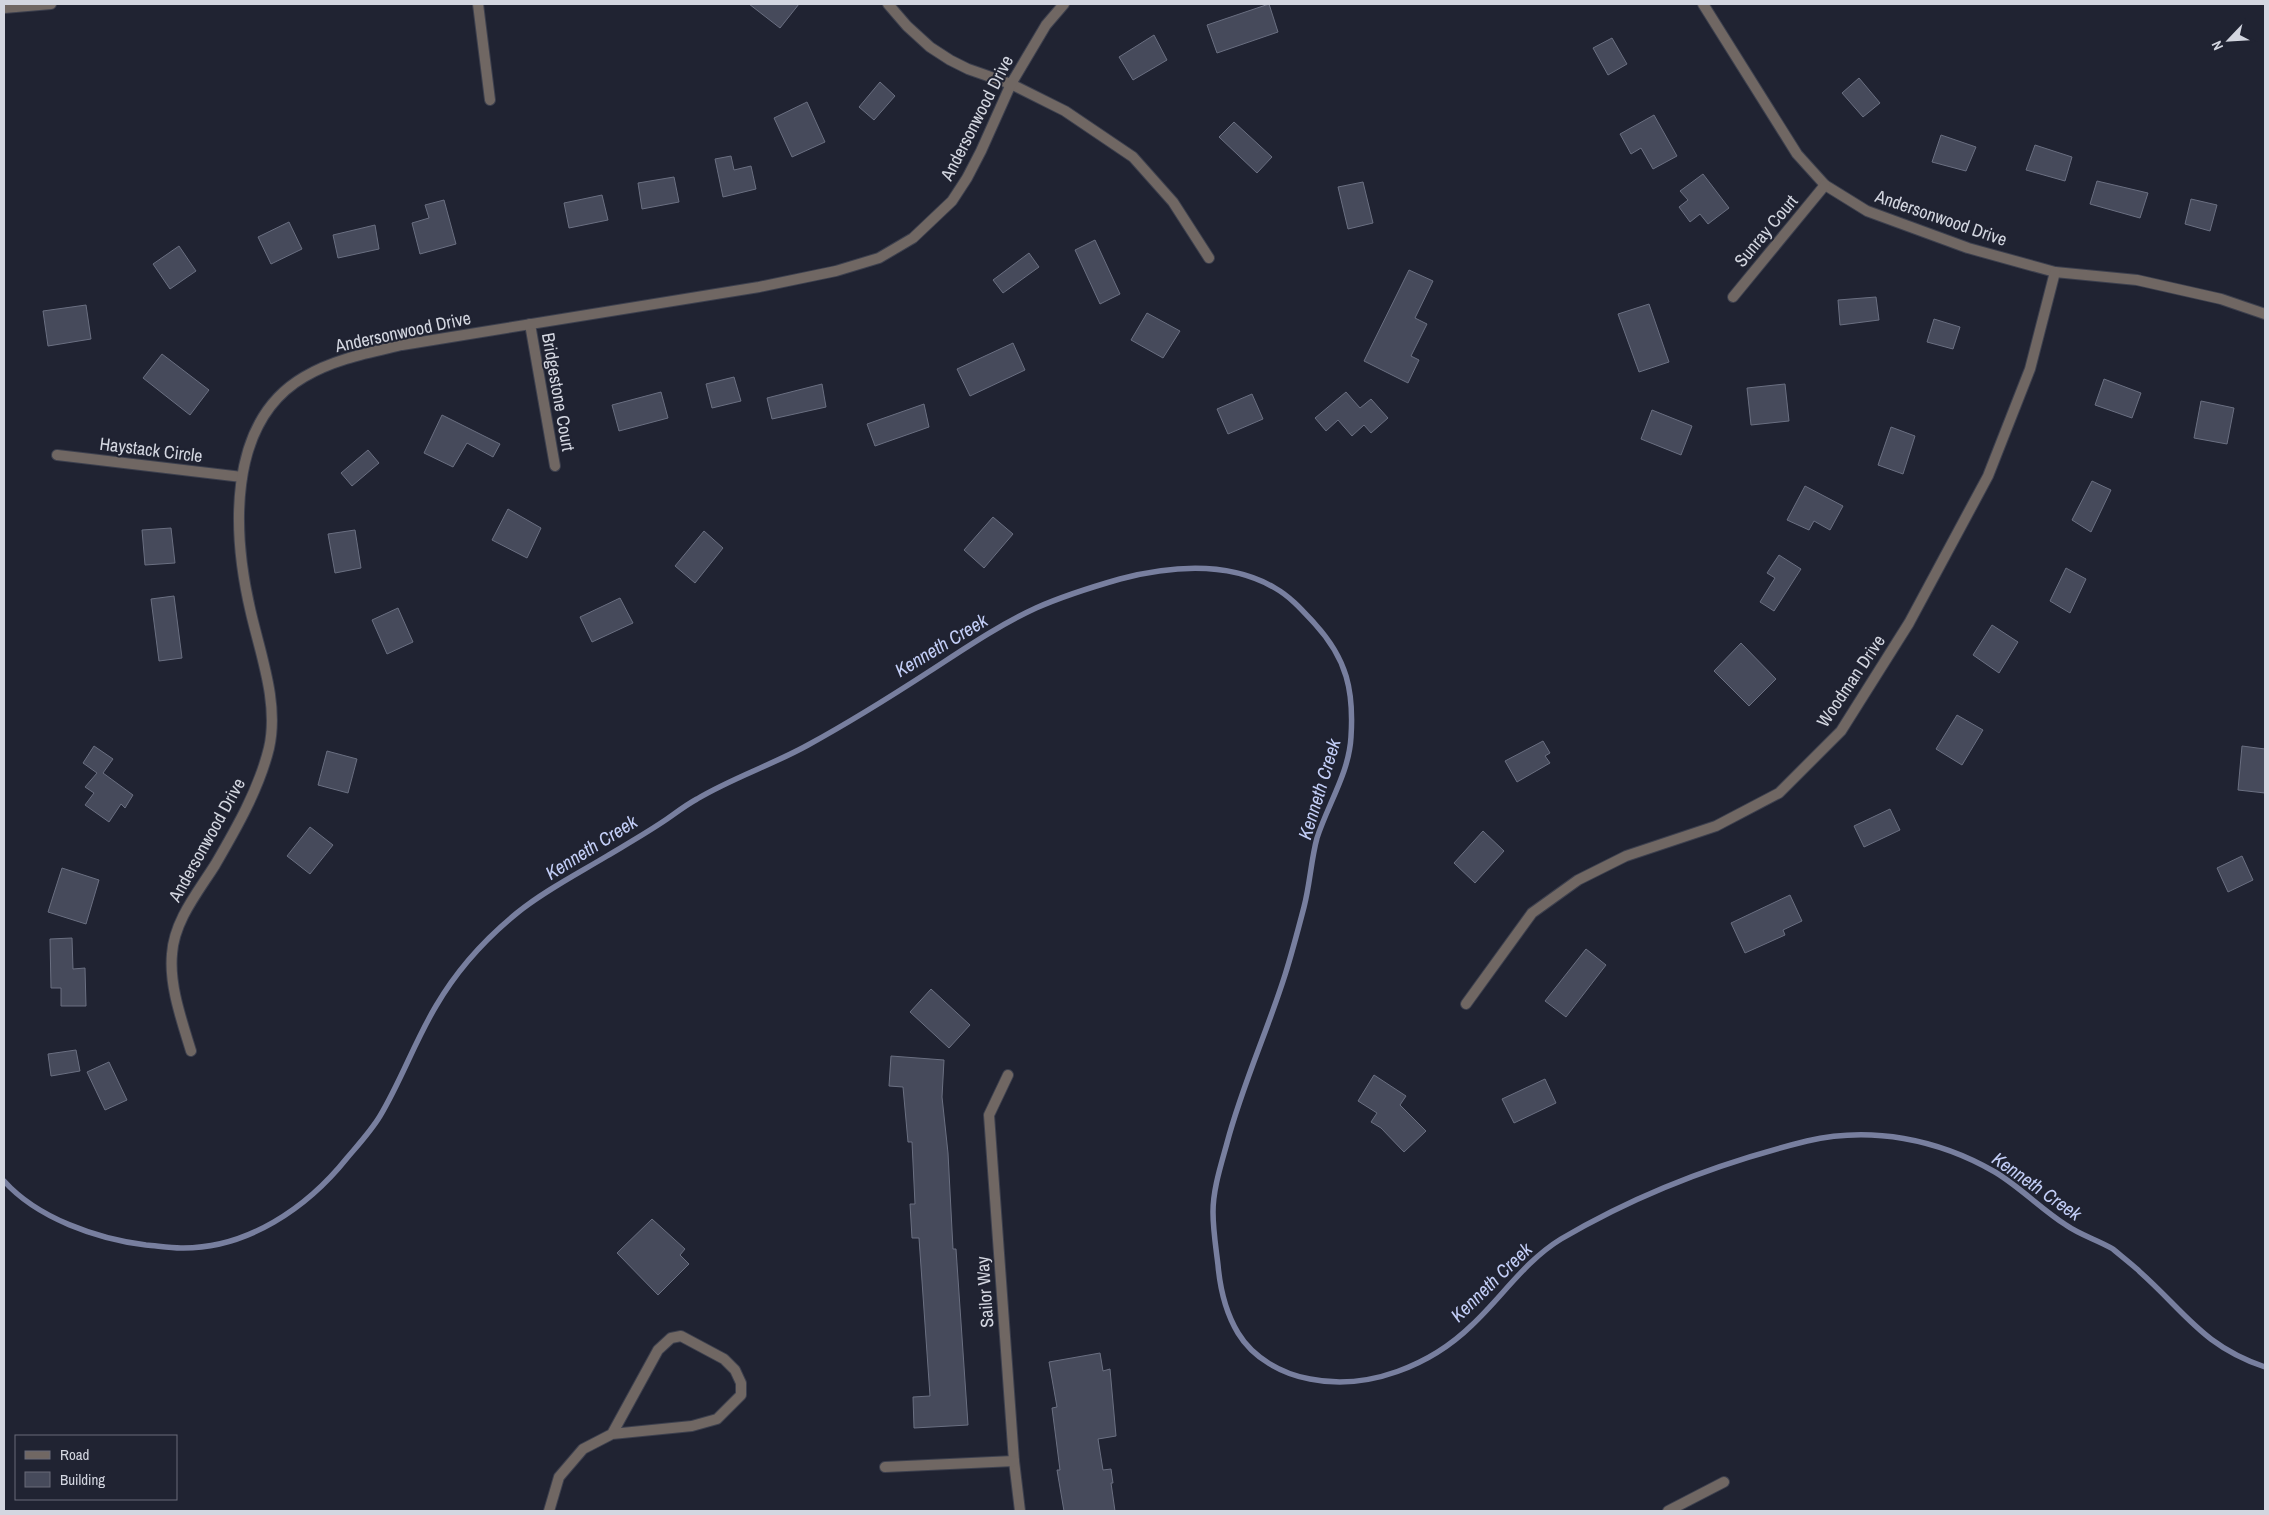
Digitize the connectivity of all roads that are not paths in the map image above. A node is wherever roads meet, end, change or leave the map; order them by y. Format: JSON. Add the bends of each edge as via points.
{"nodes":[{"id":1,"x":51,"y":4,"type":"edge"},
{"id":2,"x":478,"y":4,"type":"edge"},
{"id":3,"x":888,"y":4,"type":"edge"},
{"id":4,"x":1064,"y":4,"type":"edge"},
{"id":5,"x":1703,"y":4,"type":"edge"},
{"id":6,"x":4,"y":8,"type":"edge"},
{"id":7,"x":1011,"y":84,"type":"junction"},
{"id":8,"x":490,"y":100,"type":"dead end"},
{"id":9,"x":1825,"y":185,"type":"junction"},
{"id":10,"x":1209,"y":258,"type":"dead end"},
{"id":11,"x":2054,"y":272,"type":"junction"},
{"id":12,"x":1733,"y":297,"type":"dead end"},
{"id":13,"x":2265,"y":314,"type":"edge"},
{"id":14,"x":530,"y":324,"type":"junction"},
{"id":15,"x":57,"y":456,"type":"dead end"},
{"id":16,"x":555,"y":466,"type":"dead end"},
{"id":17,"x":242,"y":477,"type":"junction"},
{"id":18,"x":1466,"y":1004,"type":"dead end"},
{"id":19,"x":191,"y":1052,"type":"dead end"},
{"id":20,"x":1008,"y":1074,"type":"dead end"},
{"id":21,"x":612,"y":1434,"type":"junction"},
{"id":22,"x":1014,"y":1461,"type":"junction"},
{"id":23,"x":886,"y":1467,"type":"dead end"},
{"id":24,"x":1724,"y":1482,"type":"dead end"},
{"id":25,"x":550,"y":1511,"type":"edge"},
{"id":26,"x":1020,"y":1511,"type":"edge"},
{"id":27,"x":1668,"y":1511,"type":"edge"}],
"edges":[{"from":1,"to":6,"type":"street"},
{"from":2,"to":8,"type":"street"},
{"from":3,"to":7,"type":"street","via":[[930,47],[968,69]]},
{"from":4,"to":7,"type":"street","name":"Andersonwood Drive","via":[[1046,25]]},
{"from":5,"to":9,"type":"street","name":"Andersonwood Drive","via":[[1797,154]]},
{"from":7,"to":10,"type":"street","via":[[1065,111],[1133,157],[1173,202]]},
{"from":7,"to":14,"type":"street","name":"Andersonwood Drive","via":[[981,151],[952,201],[913,238],[879,258],[836,271],[759,287]]},
{"from":9,"to":11,"type":"street","name":"Andersonwood Drive","via":[[1867,212],[1968,248]]},
{"from":9,"to":12,"type":"street","name":"Sunray Court"},
{"from":11,"to":13,"type":"street","name":"Andersonwood Drive","via":[[2137,280],[2221,299]]},
{"from":11,"to":18,"type":"street","name":"Woodman Drive","via":[[2030,370],[1988,476],[1910,622],[1841,731],[1780,792],[1716,826],[1626,856],[1578,880],[1532,913]]},
{"from":14,"to":16,"type":"street","name":"Bridgestone Court"},
{"from":14,"to":17,"type":"street","name":"Andersonwood Drive","via":[[354,356],[302,378],[277,398],[265,416],[253,436]]},
{"from":15,"to":17,"type":"street","name":"Haystack Circle"},
{"from":17,"to":19,"type":"street","name":"Andersonwood Drive","via":[[239,549],[268,684],[271,709],[269,746],[261,776],[243,814],[182,918],[174,942],[172,961],[178,1008]]},
{"from":20,"to":22,"type":"street","name":"Sailor Way","via":[[989,1115]]},
{"from":21,"to":21,"type":"street","via":[[692,1426],[717,1419],[740,1395],[741,1383],[735,1370],[724,1359],[681,1336],[671,1338],[658,1350]]},
{"from":21,"to":25,"type":"street","via":[[584,1449],[559,1477]]},
{"from":22,"to":23,"type":"street"},
{"from":22,"to":26,"type":"street","name":"Sailor Way"},
{"from":24,"to":27,"type":"street"}]}
